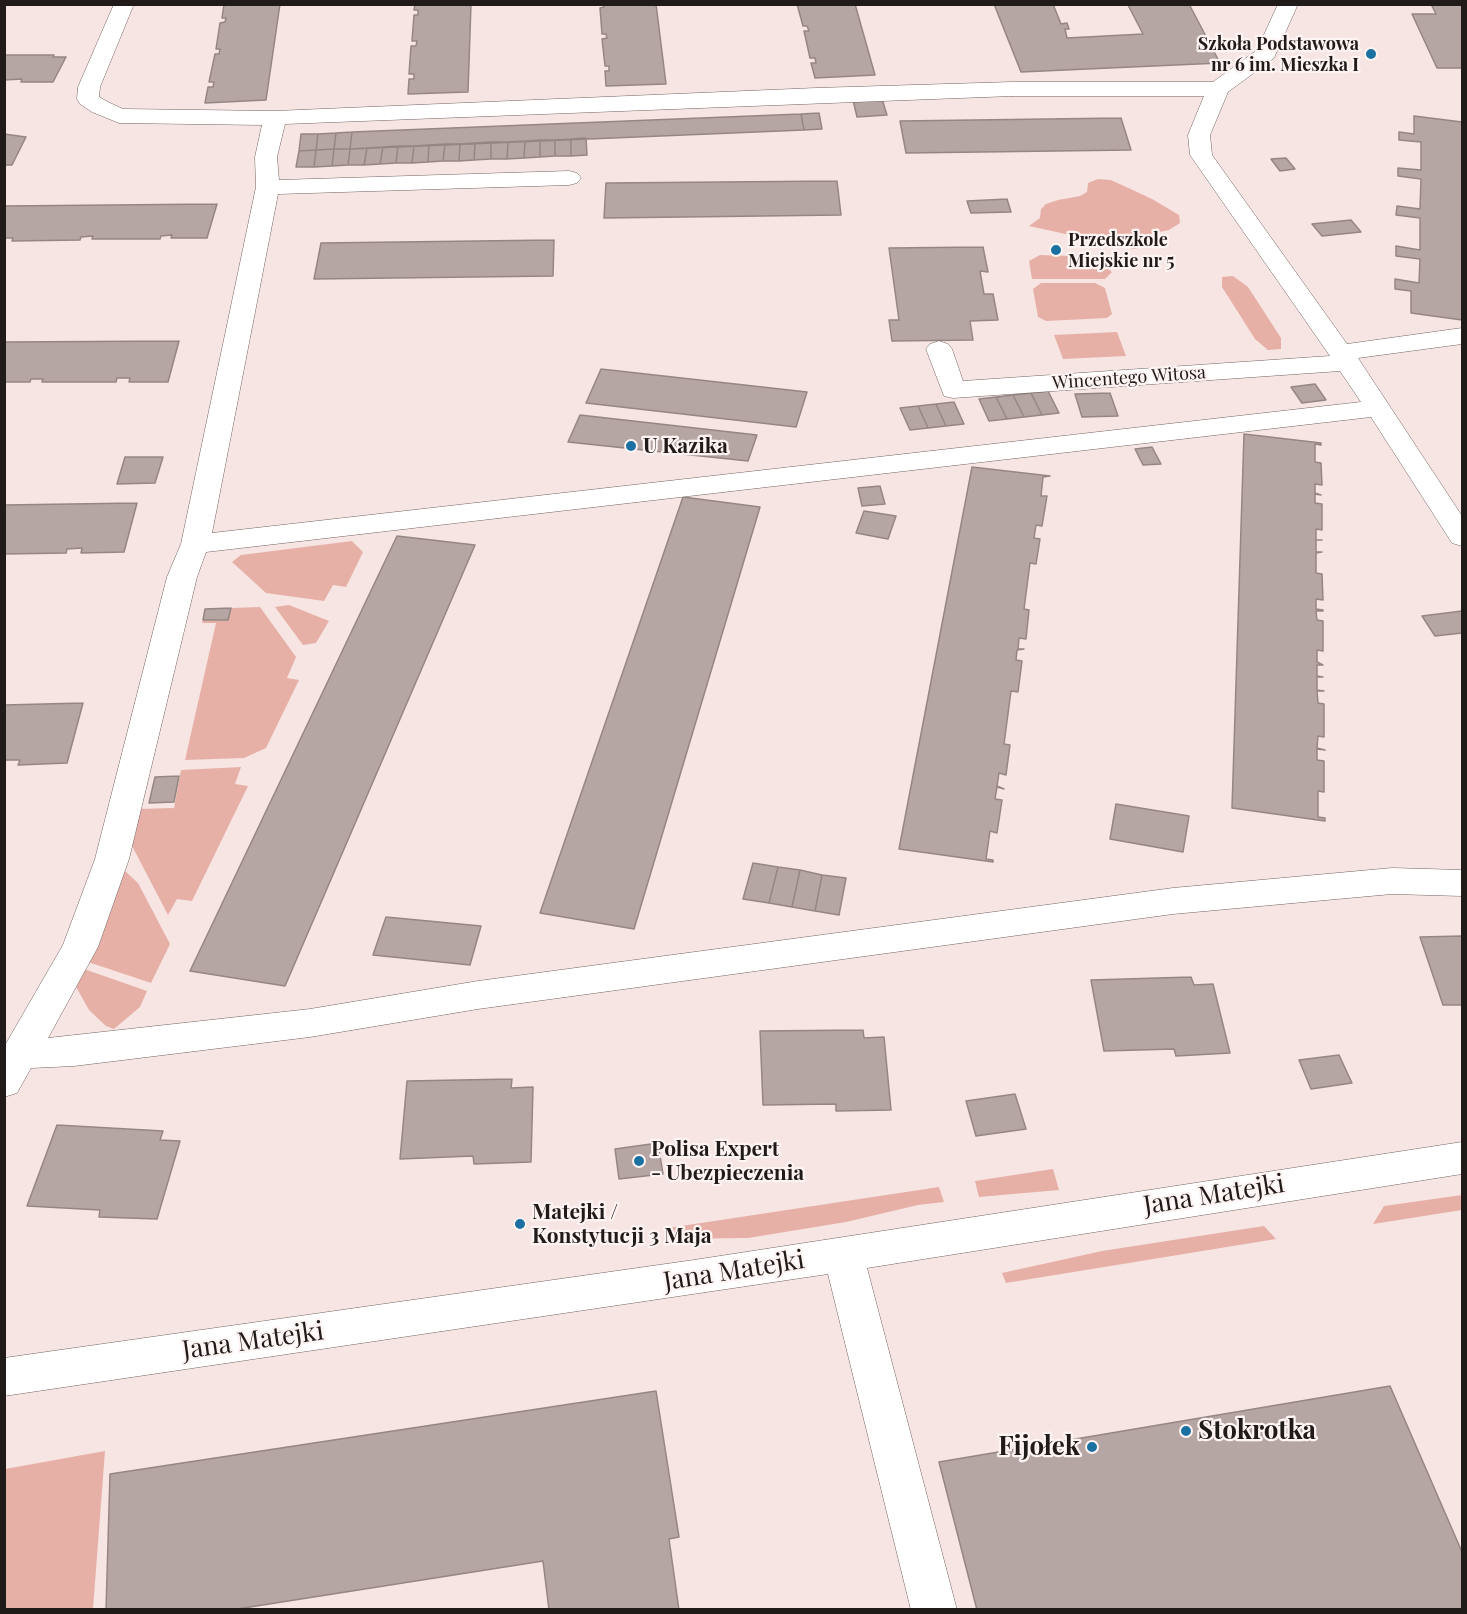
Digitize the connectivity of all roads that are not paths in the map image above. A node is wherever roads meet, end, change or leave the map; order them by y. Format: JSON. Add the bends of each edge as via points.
{"nodes":[{"id":1,"x":124,"y":4,"type":"edge"},
{"id":2,"x":1288,"y":4,"type":"edge"},
{"id":3,"x":1223,"y":86,"type":"junction"},
{"id":4,"x":275,"y":118,"type":"junction"},
{"id":5,"x":569,"y":178,"type":"dead end"},
{"id":6,"x":268,"y":187,"type":"junction"},
{"id":7,"x":1462,"y":336,"type":"edge"},
{"id":8,"x":939,"y":348,"type":"dead end"},
{"id":9,"x":1344,"y":358,"type":"junction"},
{"id":10,"x":1379,"y":408,"type":"junction"},
{"id":11,"x":1462,"y":537,"type":"edge"},
{"id":12,"x":195,"y":544,"type":"junction"},
{"id":13,"x":1462,"y":883,"type":"edge"},
{"id":14,"x":12,"y":1068,"type":"edge"},
{"id":15,"x":1462,"y":1158,"type":"edge"},
{"id":16,"x":843,"y":1254,"type":"junction"},
{"id":17,"x":4,"y":1377,"type":"edge"},
{"id":18,"x":934,"y":1610,"type":"edge"}],
"edges":[{"from":1,"to":4,"type":"street","via":[[89,87],[88,99],[120,116]]},
{"from":2,"to":3,"type":"street","via":[[1266,53]]},
{"from":3,"to":4,"type":"street","via":[[816,95]]},
{"from":3,"to":9,"type":"street","via":[[1199,135],[1201,155]]},
{"from":4,"to":6,"type":"street","via":[[266,156]]},
{"from":5,"to":6,"type":"street"},
{"from":6,"to":12,"type":"street"},
{"from":7,"to":9,"type":"street"},
{"from":8,"to":9,"type":"street","name":"Wincentego Witosa","via":[[953,390]]},
{"from":9,"to":10,"type":"street"},
{"from":10,"to":11,"type":"street"},
{"from":10,"to":12,"type":"street"},
{"from":12,"to":14,"type":"street","via":[[182,577],[112,860],[80,947]]},
{"from":13,"to":14,"type":"street","via":[[1392,881],[1173,902],[478,994],[310,1023],[74,1051]]},
{"from":15,"to":16,"type":"street","name":"Jana Matejki"},
{"from":16,"to":17,"type":"street","name":"Jana Matejki"},
{"from":16,"to":18,"type":"street"}]}
